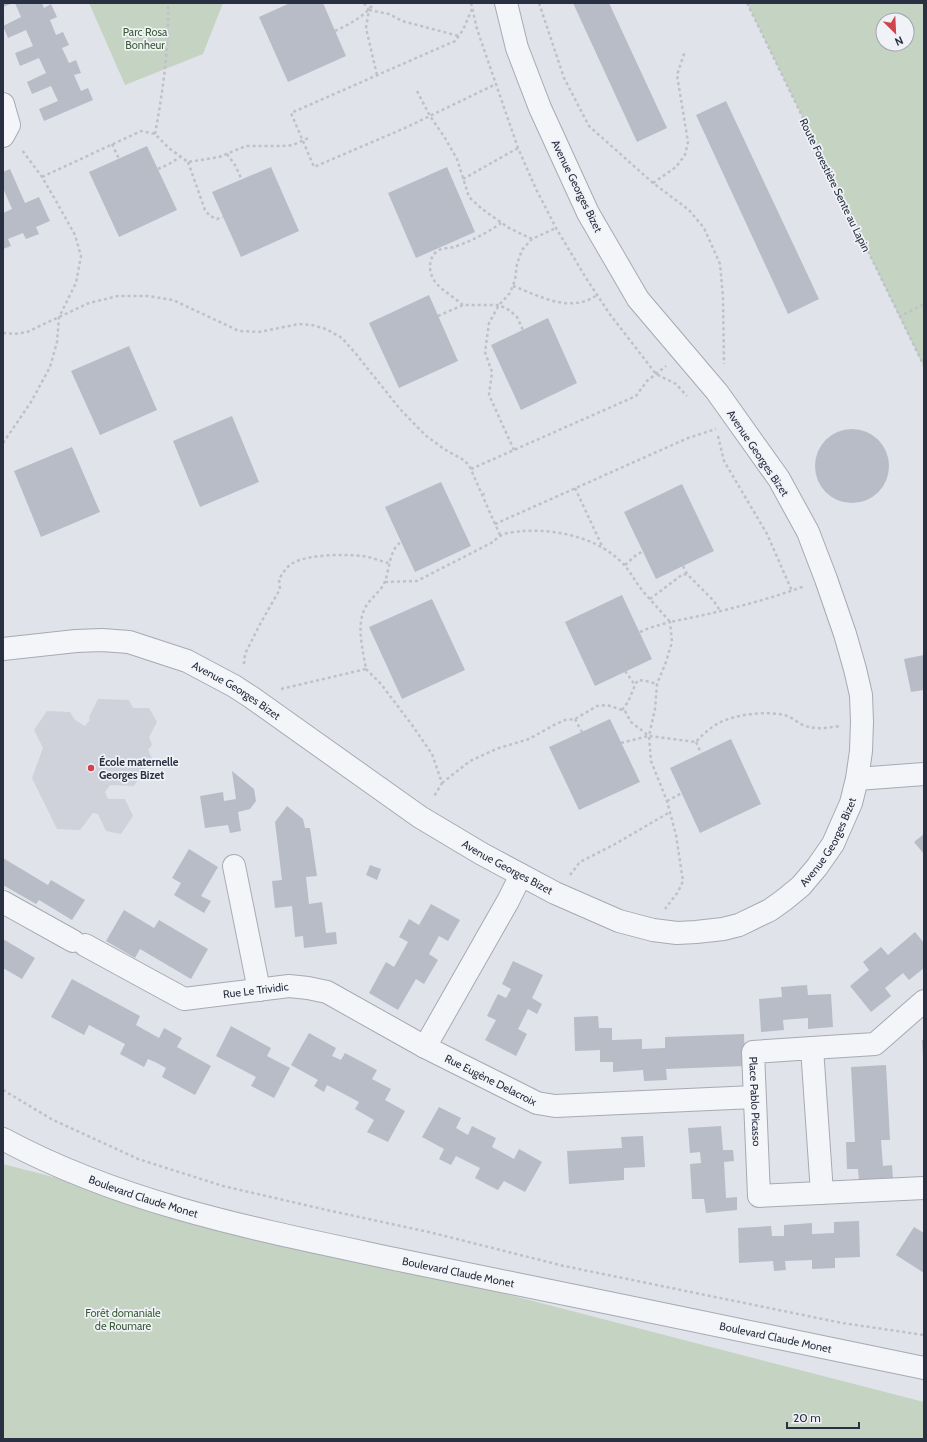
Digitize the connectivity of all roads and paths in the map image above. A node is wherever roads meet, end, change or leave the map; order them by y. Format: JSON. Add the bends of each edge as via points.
{"nodes":[{"id":1,"x":168,"y":3,"type":"edge"},
{"id":2,"x":364,"y":3,"type":"edge"},
{"id":3,"x":374,"y":3,"type":"edge"},
{"id":4,"x":506,"y":3,"type":"edge"},
{"id":5,"x":539,"y":3,"type":"edge"},
{"id":6,"x":747,"y":3,"type":"edge"},
{"id":7,"x":472,"y":8,"type":"dead end"},
{"id":8,"x":369,"y":10,"type":"junction"},
{"id":9,"x":335,"y":31,"type":"dead end"},
{"id":10,"x":459,"y":36,"type":"junction"},
{"id":11,"x":685,"y":51,"type":"dead end"},
{"id":12,"x":377,"y":76,"type":"junction"},
{"id":13,"x":496,"y":84,"type":"dead end"},
{"id":14,"x":418,"y":91,"type":"dead end"},
{"id":15,"x":3,"y":104,"type":"edge"},
{"id":16,"x":430,"y":116,"type":"junction"},
{"id":17,"x":4,"y":134,"type":"edge"},
{"id":18,"x":155,"y":134,"type":"junction"},
{"id":19,"x":308,"y":138,"type":"dead end"},
{"id":20,"x":303,"y":141,"type":"junction"},
{"id":21,"x":112,"y":144,"type":"junction"},
{"id":22,"x":518,"y":148,"type":"dead end"},
{"id":23,"x":227,"y":154,"type":"junction"},
{"id":24,"x":180,"y":157,"type":"junction"},
{"id":25,"x":118,"y":159,"type":"dead end"},
{"id":26,"x":188,"y":162,"type":"junction"},
{"id":27,"x":158,"y":169,"type":"dead end"},
{"id":28,"x":42,"y":177,"type":"junction"},
{"id":29,"x":463,"y":179,"type":"junction"},
{"id":30,"x":242,"y":180,"type":"dead end"},
{"id":31,"x":653,"y":183,"type":"junction"},
{"id":32,"x":223,"y":217,"type":"dead end"},
{"id":33,"x":501,"y":223,"type":"junction"},
{"id":34,"x":556,"y":228,"type":"dead end"},
{"id":35,"x":532,"y":239,"type":"junction"},
{"id":36,"x":513,"y":286,"type":"junction"},
{"id":37,"x":597,"y":295,"type":"dead end"},
{"id":38,"x":924,"y":304,"type":"edge"},
{"id":39,"x":463,"y":305,"type":"junction"},
{"id":40,"x":499,"y":305,"type":"junction"},
{"id":41,"x":438,"y":316,"type":"dead end"},
{"id":42,"x":59,"y":317,"type":"junction"},
{"id":43,"x":899,"y":317,"type":"junction"},
{"id":44,"x":523,"y":330,"type":"dead end"},
{"id":45,"x":3,"y":334,"type":"edge"},
{"id":46,"x":682,"y":352,"type":"junction"},
{"id":47,"x":924,"y":366,"type":"edge"},
{"id":48,"x":724,"y":402,"type":"junction"},
{"id":49,"x":738,"y":421,"type":"junction"},
{"id":50,"x":3,"y":443,"type":"edge"},
{"id":51,"x":514,"y":450,"type":"junction"},
{"id":52,"x":471,"y":469,"type":"junction"},
{"id":53,"x":575,"y":488,"type":"junction"},
{"id":54,"x":486,"y":493,"type":"dead end"},
{"id":55,"x":482,"y":495,"type":"junction"},
{"id":56,"x":495,"y":524,"type":"junction"},
{"id":57,"x":500,"y":536,"type":"junction"},
{"id":58,"x":401,"y":542,"type":"dead end"},
{"id":59,"x":603,"y":548,"type":"junction"},
{"id":60,"x":643,"y":551,"type":"dead end"},
{"id":61,"x":389,"y":563,"type":"junction"},
{"id":62,"x":625,"y":565,"type":"junction"},
{"id":63,"x":683,"y":566,"type":"dead end"},
{"id":64,"x":688,"y":574,"type":"junction"},
{"id":65,"x":826,"y":579,"type":"junction"},
{"id":66,"x":385,"y":582,"type":"junction"},
{"id":67,"x":650,"y":599,"type":"junction"},
{"id":68,"x":720,"y":612,"type":"junction"},
{"id":69,"x":670,"y":622,"type":"junction"},
{"id":70,"x":640,"y":632,"type":"dead end"},
{"id":71,"x":3,"y":649,"type":"edge"},
{"id":72,"x":366,"y":669,"type":"junction"},
{"id":73,"x":625,"y":672,"type":"dead end"},
{"id":74,"x":635,"y":684,"type":"junction"},
{"id":75,"x":658,"y":684,"type":"junction"},
{"id":76,"x":243,"y":692,"type":"junction"},
{"id":77,"x":622,"y":710,"type":"junction"},
{"id":78,"x":575,"y":719,"type":"junction"},
{"id":79,"x":862,"y":722,"type":"junction"},
{"id":80,"x":582,"y":732,"type":"dead end"},
{"id":81,"x":649,"y":736,"type":"junction"},
{"id":82,"x":696,"y":742,"type":"junction"},
{"id":83,"x":621,"y":743,"type":"dead end"},
{"id":84,"x":701,"y":753,"type":"dead end"},
{"id":85,"x":924,"y":774,"type":"edge"},
{"id":86,"x":857,"y":779,"type":"junction"},
{"id":87,"x":442,"y":783,"type":"junction"},
{"id":88,"x":682,"y":793,"type":"dead end"},
{"id":89,"x":667,"y":801,"type":"junction"},
{"id":90,"x":670,"y":812,"type":"junction"},
{"id":91,"x":420,"y":817,"type":"junction"},
{"id":92,"x":234,"y":866,"type":"dead end"},
{"id":93,"x":521,"y":875,"type":"junction"},
{"id":94,"x":555,"y":894,"type":"junction"},
{"id":95,"x":3,"y":902,"type":"edge"},
{"id":96,"x":653,"y":930,"type":"junction"},
{"id":97,"x":259,"y":990,"type":"junction"},
{"id":98,"x":924,"y":1001,"type":"edge"},
{"id":99,"x":425,"y":1047,"type":"junction"},
{"id":100,"x":812,"y":1048,"type":"junction"},
{"id":101,"x":3,"y":1090,"type":"edge"},
{"id":102,"x":754,"y":1097,"type":"junction"},
{"id":103,"x":3,"y":1139,"type":"edge"},
{"id":104,"x":924,"y":1188,"type":"edge"},
{"id":105,"x":822,"y":1193,"type":"junction"},
{"id":106,"x":924,"y":1335,"type":"edge"},
{"id":107,"x":924,"y":1368,"type":"edge"}],
"edges":[{"from":1,"to":18,"type":"path","via":[[163,93]]},
{"from":2,"to":8,"type":"path"},
{"from":3,"to":8,"type":"path"},
{"from":4,"to":46,"type":"street","name":"Avenue Georges Bizet","via":[[522,62],[588,213],[638,300]]},
{"from":5,"to":31,"type":"path","via":[[564,78],[588,126]]},
{"from":6,"to":43,"type":"path","name":"Route Forestière Sente au Lapin"},
{"from":7,"to":10,"type":"path"},
{"from":8,"to":9,"type":"path"},
{"from":8,"to":10,"type":"path"},
{"from":8,"to":12,"type":"path","via":[[366,28]]},
{"from":10,"to":12,"type":"path","via":[[456,41]]},
{"from":11,"to":31,"type":"path","via":[[677,76],[688,142],[685,156],[676,167]]},
{"from":12,"to":20,"type":"path","via":[[291,113]]},
{"from":13,"to":16,"type":"path"},
{"from":14,"to":16,"type":"path"},
{"from":15,"to":17,"type":"street","via":[[9,125]]},
{"from":16,"to":20,"type":"path","via":[[314,167]]},
{"from":16,"to":29,"type":"path","via":[[457,159]]},
{"from":17,"to":28,"type":"path","via":[[20,148]]},
{"from":18,"to":21,"type":"path","via":[[141,131]]},
{"from":18,"to":24,"type":"path"},
{"from":19,"to":20,"type":"path"},
{"from":20,"to":23,"type":"path","via":[[282,146],[246,146]]},
{"from":21,"to":25,"type":"path"},
{"from":21,"to":28,"type":"path"},
{"from":22,"to":29,"type":"path"},
{"from":23,"to":26,"type":"path"},
{"from":23,"to":30,"type":"path"},
{"from":24,"to":26,"type":"path"},
{"from":24,"to":27,"type":"path"},
{"from":26,"to":32,"type":"path","via":[[205,210],[217,219]]},
{"from":28,"to":42,"type":"path","via":[[75,235],[81,256],[76,283]]},
{"from":29,"to":33,"type":"path","via":[[469,197]]},
{"from":31,"to":48,"type":"path","via":[[689,210],[704,228],[720,264],[723,297]]},
{"from":33,"to":35,"type":"path"},
{"from":33,"to":39,"type":"path","via":[[469,241],[454,247],[445,247],[432,258],[431,273],[437,283]]},
{"from":34,"to":35,"type":"path"},
{"from":35,"to":36,"type":"path","via":[[522,250]]},
{"from":36,"to":37,"type":"path","via":[[555,302],[570,304],[579,304]]},
{"from":36,"to":40,"type":"path"},
{"from":38,"to":43,"type":"path"},
{"from":39,"to":40,"type":"path"},
{"from":39,"to":41,"type":"path"},
{"from":40,"to":44,"type":"path","via":[[517,317]]},
{"from":40,"to":51,"type":"path","via":[[488,323],[486,339],[485,352],[492,372],[489,395]]},
{"from":42,"to":45,"type":"path","via":[[27,332]]},
{"from":42,"to":50,"type":"path","via":[[57,342],[50,367]]},
{"from":42,"to":52,"type":"path","via":[[104,299],[118,296],[148,296],[173,300],[239,331],[259,332],[299,324],[326,329],[342,338],[400,409],[425,435],[462,459]]},
{"from":43,"to":47,"type":"path","name":"Route Forestière Sente au Lapin"},
{"from":46,"to":48,"type":"street","name":"Avenue Georges Bizet"},
{"from":46,"to":51,"type":"path","via":[[647,381],[636,396]]},
{"from":48,"to":49,"type":"street","name":"Avenue Georges Bizet"},
{"from":49,"to":53,"type":"path","via":[[688,438]]},
{"from":49,"to":65,"type":"street","name":"Avenue Georges Bizet","via":[[779,479],[808,532]]},
{"from":51,"to":52,"type":"path"},
{"from":52,"to":55,"type":"path"},
{"from":53,"to":56,"type":"path"},
{"from":53,"to":59,"type":"path"},
{"from":54,"to":55,"type":"path"},
{"from":55,"to":56,"type":"path"},
{"from":56,"to":57,"type":"path"},
{"from":57,"to":59,"type":"path","via":[[538,530],[558,532]]},
{"from":57,"to":66,"type":"path","via":[[417,581]]},
{"from":58,"to":61,"type":"path","via":[[396,545]]},
{"from":59,"to":62,"type":"path"},
{"from":60,"to":62,"type":"path"},
{"from":61,"to":66,"type":"path"},
{"from":61,"to":76,"type":"path","via":[[362,556],[335,555],[294,562],[279,579],[280,590],[245,654]]},
{"from":62,"to":67,"type":"path"},
{"from":63,"to":64,"type":"path"},
{"from":64,"to":67,"type":"path","via":[[683,574]]},
{"from":64,"to":68,"type":"path","via":[[713,600]]},
{"from":65,"to":68,"type":"path","via":[[783,595]]},
{"from":65,"to":79,"type":"street","name":"Avenue Georges Bizet","via":[[855,669]]},
{"from":66,"to":72,"type":"path","via":[[365,608],[361,620]]},
{"from":67,"to":69,"type":"path"},
{"from":68,"to":69,"type":"path"},
{"from":69,"to":70,"type":"path"},
{"from":69,"to":75,"type":"path","via":[[672,642]]},
{"from":71,"to":76,"type":"street","name":"Avenue Georges Bizet","via":[[76,641],[129,642],[187,661]]},
{"from":72,"to":76,"type":"path","via":[[313,681]]},
{"from":72,"to":87,"type":"path","via":[[381,684],[432,754]]},
{"from":73,"to":74,"type":"path"},
{"from":74,"to":75,"type":"path","via":[[638,680]]},
{"from":74,"to":77,"type":"path"},
{"from":75,"to":81,"type":"path"},
{"from":76,"to":91,"type":"street","name":"Avenue Georges Bizet"},
{"from":77,"to":78,"type":"path","via":[[608,705],[597,706]]},
{"from":77,"to":81,"type":"path","via":[[631,722]]},
{"from":78,"to":80,"type":"path"},
{"from":78,"to":87,"type":"path","via":[[565,720],[529,739],[496,749],[470,761]]},
{"from":79,"to":82,"type":"path","via":[[815,729],[802,725],[788,716],[773,713],[755,714],[718,723]]},
{"from":79,"to":86,"type":"street","name":"Avenue Georges Bizet"},
{"from":81,"to":82,"type":"path"},
{"from":81,"to":83,"type":"path"},
{"from":81,"to":89,"type":"path","via":[[651,761]]},
{"from":82,"to":84,"type":"path"},
{"from":85,"to":86,"type":"street"},
{"from":86,"to":96,"type":"street","name":"Avenue Georges Bizet","via":[[851,804],[833,844],[801,886],[784,900],[754,918],[723,930],[677,933]]},
{"from":87,"to":91,"type":"path"},
{"from":88,"to":89,"type":"path"},
{"from":89,"to":90,"type":"path"},
{"from":90,"to":94,"type":"path","via":[[580,862]]},
{"from":90,"to":96,"type":"path","via":[[683,881]]},
{"from":91,"to":93,"type":"street","name":"Avenue Georges Bizet"},
{"from":92,"to":97,"type":"street"},
{"from":93,"to":94,"type":"street","name":"Avenue Georges Bizet"},
{"from":93,"to":99,"type":"street"},
{"from":94,"to":96,"type":"street","name":"Avenue Georges Bizet","via":[[620,921]]},
{"from":95,"to":97,"type":"street","name":"Rue Le Trividic","via":[[184,999]]},
{"from":97,"to":99,"type":"street","name":"Rue Le Trividic","via":[[289,986],[327,992]]},
{"from":98,"to":100,"type":"street","via":[[875,1044]]},
{"from":99,"to":102,"type":"street","name":"Rue Eugène Delacroix","via":[[537,1103],[555,1106]]},
{"from":100,"to":102,"type":"street","name":"Place Pablo Picasso","via":[[753,1052]]},
{"from":100,"to":105,"type":"street"},
{"from":101,"to":106,"type":"path","via":[[53,1120],[138,1159],[223,1186],[433,1233],[564,1266],[842,1323]]},
{"from":102,"to":105,"type":"street","name":"Place Pablo Picasso","via":[[759,1196]]},
{"from":103,"to":107,"type":"street","name":"Boulevard Claude Monet","via":[[55,1165],[123,1192],[254,1228]]},
{"from":104,"to":105,"type":"street"}]}
